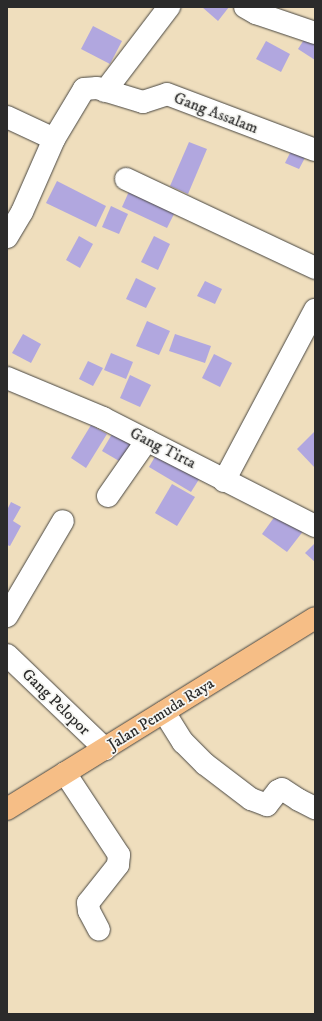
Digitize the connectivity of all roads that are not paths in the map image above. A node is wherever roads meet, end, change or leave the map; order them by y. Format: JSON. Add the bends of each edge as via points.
{"nodes":[{"id":1,"x":169,"y":7,"type":"edge"},
{"id":2,"x":245,"y":7,"type":"edge"},
{"id":3,"x":312,"y":25,"type":"edge"},
{"id":4,"x":105,"y":90,"type":"junction"},
{"id":5,"x":7,"y":117,"type":"edge"},
{"id":6,"x":54,"y":139,"type":"junction"},
{"id":7,"x":315,"y":150,"type":"edge"},
{"id":8,"x":126,"y":179,"type":"dead end"},
{"id":9,"x":7,"y":237,"type":"edge"},
{"id":10,"x":315,"y":268,"type":"edge"},
{"id":11,"x":315,"y":310,"type":"edge"},
{"id":12,"x":7,"y":378,"type":"edge"},
{"id":13,"x":147,"y":440,"type":"junction"},
{"id":14,"x":224,"y":481,"type":"junction"},
{"id":15,"x":108,"y":496,"type":"dead end"},
{"id":16,"x":63,"y":521,"type":"dead end"},
{"id":17,"x":315,"y":526,"type":"edge"},
{"id":18,"x":7,"y":616,"type":"edge"},
{"id":19,"x":315,"y":618,"type":"edge"},
{"id":20,"x":7,"y":655,"type":"edge"},
{"id":21,"x":164,"y":712,"type":"junction"},
{"id":22,"x":105,"y":749,"type":"junction"},
{"id":23,"x":65,"y":773,"type":"junction"},
{"id":24,"x":315,"y":808,"type":"edge"},
{"id":25,"x":7,"y":809,"type":"edge"},
{"id":26,"x":99,"y":930,"type":"dead end"}],
"edges":[{"from":1,"to":4,"type":"street"},
{"from":2,"to":3,"type":"street","via":[[272,19]]},
{"from":4,"to":6,"type":"street","name":"Gang Assalam","via":[[84,89]]},
{"from":4,"to":7,"type":"street","name":"Gang Assalam","via":[[143,102],[166,94]]},
{"from":5,"to":6,"type":"street"},
{"from":6,"to":9,"type":"street","via":[[22,212]]},
{"from":8,"to":10,"type":"street"},
{"from":11,"to":14,"type":"street"},
{"from":12,"to":13,"type":"street","name":"Gang Tirta","via":[[103,418]]},
{"from":13,"to":14,"type":"street","name":"Gang Tirta"},
{"from":13,"to":15,"type":"street"},
{"from":14,"to":17,"type":"street","name":"Gang Tirta"},
{"from":16,"to":18,"type":"street"},
{"from":19,"to":21,"type":"main road","name":"Jalan Pemuda Raya"},
{"from":20,"to":22,"type":"street","name":"Gang Pelopor"},
{"from":21,"to":22,"type":"main road","name":"Jalan Pemuda Raya"},
{"from":21,"to":24,"type":"street","via":[[184,742],[205,764],[251,799],[267,805],[278,790],[282,789]]},
{"from":22,"to":23,"type":"main road","name":"Jalan Pemuda Raya"},
{"from":23,"to":25,"type":"main road","name":"Jalan Pemuda Raya"},
{"from":23,"to":26,"type":"street","via":[[119,855],[118,865],[88,903]]}]}
